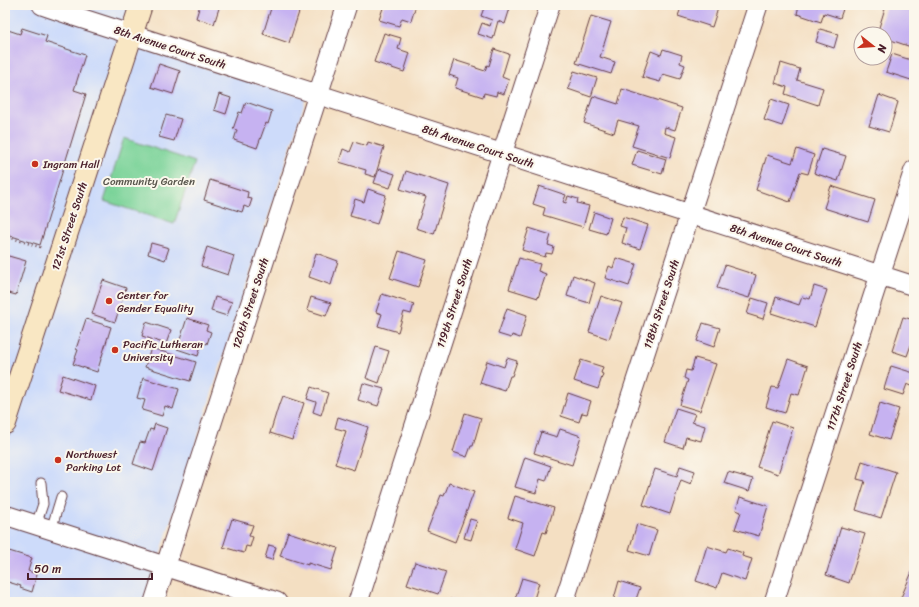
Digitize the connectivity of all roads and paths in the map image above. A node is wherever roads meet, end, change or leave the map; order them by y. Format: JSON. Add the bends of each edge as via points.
{"nodes":[{"id":1,"x":42,"y":5,"type":"edge"},
{"id":2,"x":141,"y":5,"type":"edge"},
{"id":3,"x":347,"y":5,"type":"edge"},
{"id":4,"x":550,"y":5,"type":"edge"},
{"id":5,"x":758,"y":5,"type":"edge"},
{"id":6,"x":132,"y":34,"type":"junction"},
{"id":7,"x":317,"y":94,"type":"junction"},
{"id":8,"x":502,"y":154,"type":"junction"},
{"id":9,"x":914,"y":170,"type":"edge"},
{"id":10,"x":690,"y":214,"type":"junction"},
{"id":11,"x":5,"y":236,"type":"edge"},
{"id":12,"x":44,"y":248,"type":"dead end"},
{"id":13,"x":880,"y":275,"type":"junction"},
{"id":14,"x":914,"y":286,"type":"edge"},
{"id":15,"x":5,"y":423,"type":"edge"},
{"id":16,"x":40,"y":483,"type":"dead end"},
{"id":17,"x":61,"y":497,"type":"dead end"},
{"id":18,"x":5,"y":515,"type":"edge"},
{"id":19,"x":44,"y":527,"type":"junction"},
{"id":20,"x":166,"y":566,"type":"junction"},
{"id":21,"x":154,"y":602,"type":"edge"},
{"id":22,"x":277,"y":602,"type":"edge"},
{"id":23,"x":358,"y":602,"type":"edge"},
{"id":24,"x":564,"y":602,"type":"edge"},
{"id":25,"x":774,"y":602,"type":"edge"}],
"edges":[{"from":1,"to":6,"type":"street","name":"8th Avenue Court South"},
{"from":2,"to":6,"type":"street","name":"121st Street South"},
{"from":3,"to":7,"type":"street","name":"120th Street South"},
{"from":4,"to":8,"type":"street","name":"119th Street South"},
{"from":5,"to":10,"type":"street","name":"118th Street South"},
{"from":6,"to":7,"type":"street","name":"8th Avenue Court South"},
{"from":6,"to":15,"type":"street","name":"121st Street South"},
{"from":7,"to":8,"type":"street","name":"8th Avenue Court South"},
{"from":7,"to":20,"type":"street","name":"120th Street South"},
{"from":8,"to":10,"type":"street","name":"8th Avenue Court South"},
{"from":8,"to":23,"type":"street","name":"119th Street South"},
{"from":9,"to":13,"type":"street","name":"117th Street South"},
{"from":10,"to":13,"type":"street","name":"8th Avenue Court South"},
{"from":10,"to":24,"type":"street","name":"118th Street South"},
{"from":11,"to":12,"type":"path"},
{"from":13,"to":14,"type":"street","name":"8th Avenue Court South"},
{"from":13,"to":25,"type":"street","name":"117th Street South"},
{"from":16,"to":19,"type":"lane"},
{"from":17,"to":19,"type":"lane"},
{"from":18,"to":19,"type":"street"},
{"from":19,"to":20,"type":"street"},
{"from":20,"to":21,"type":"street","name":"120th Street South"},
{"from":20,"to":22,"type":"street"}]}
